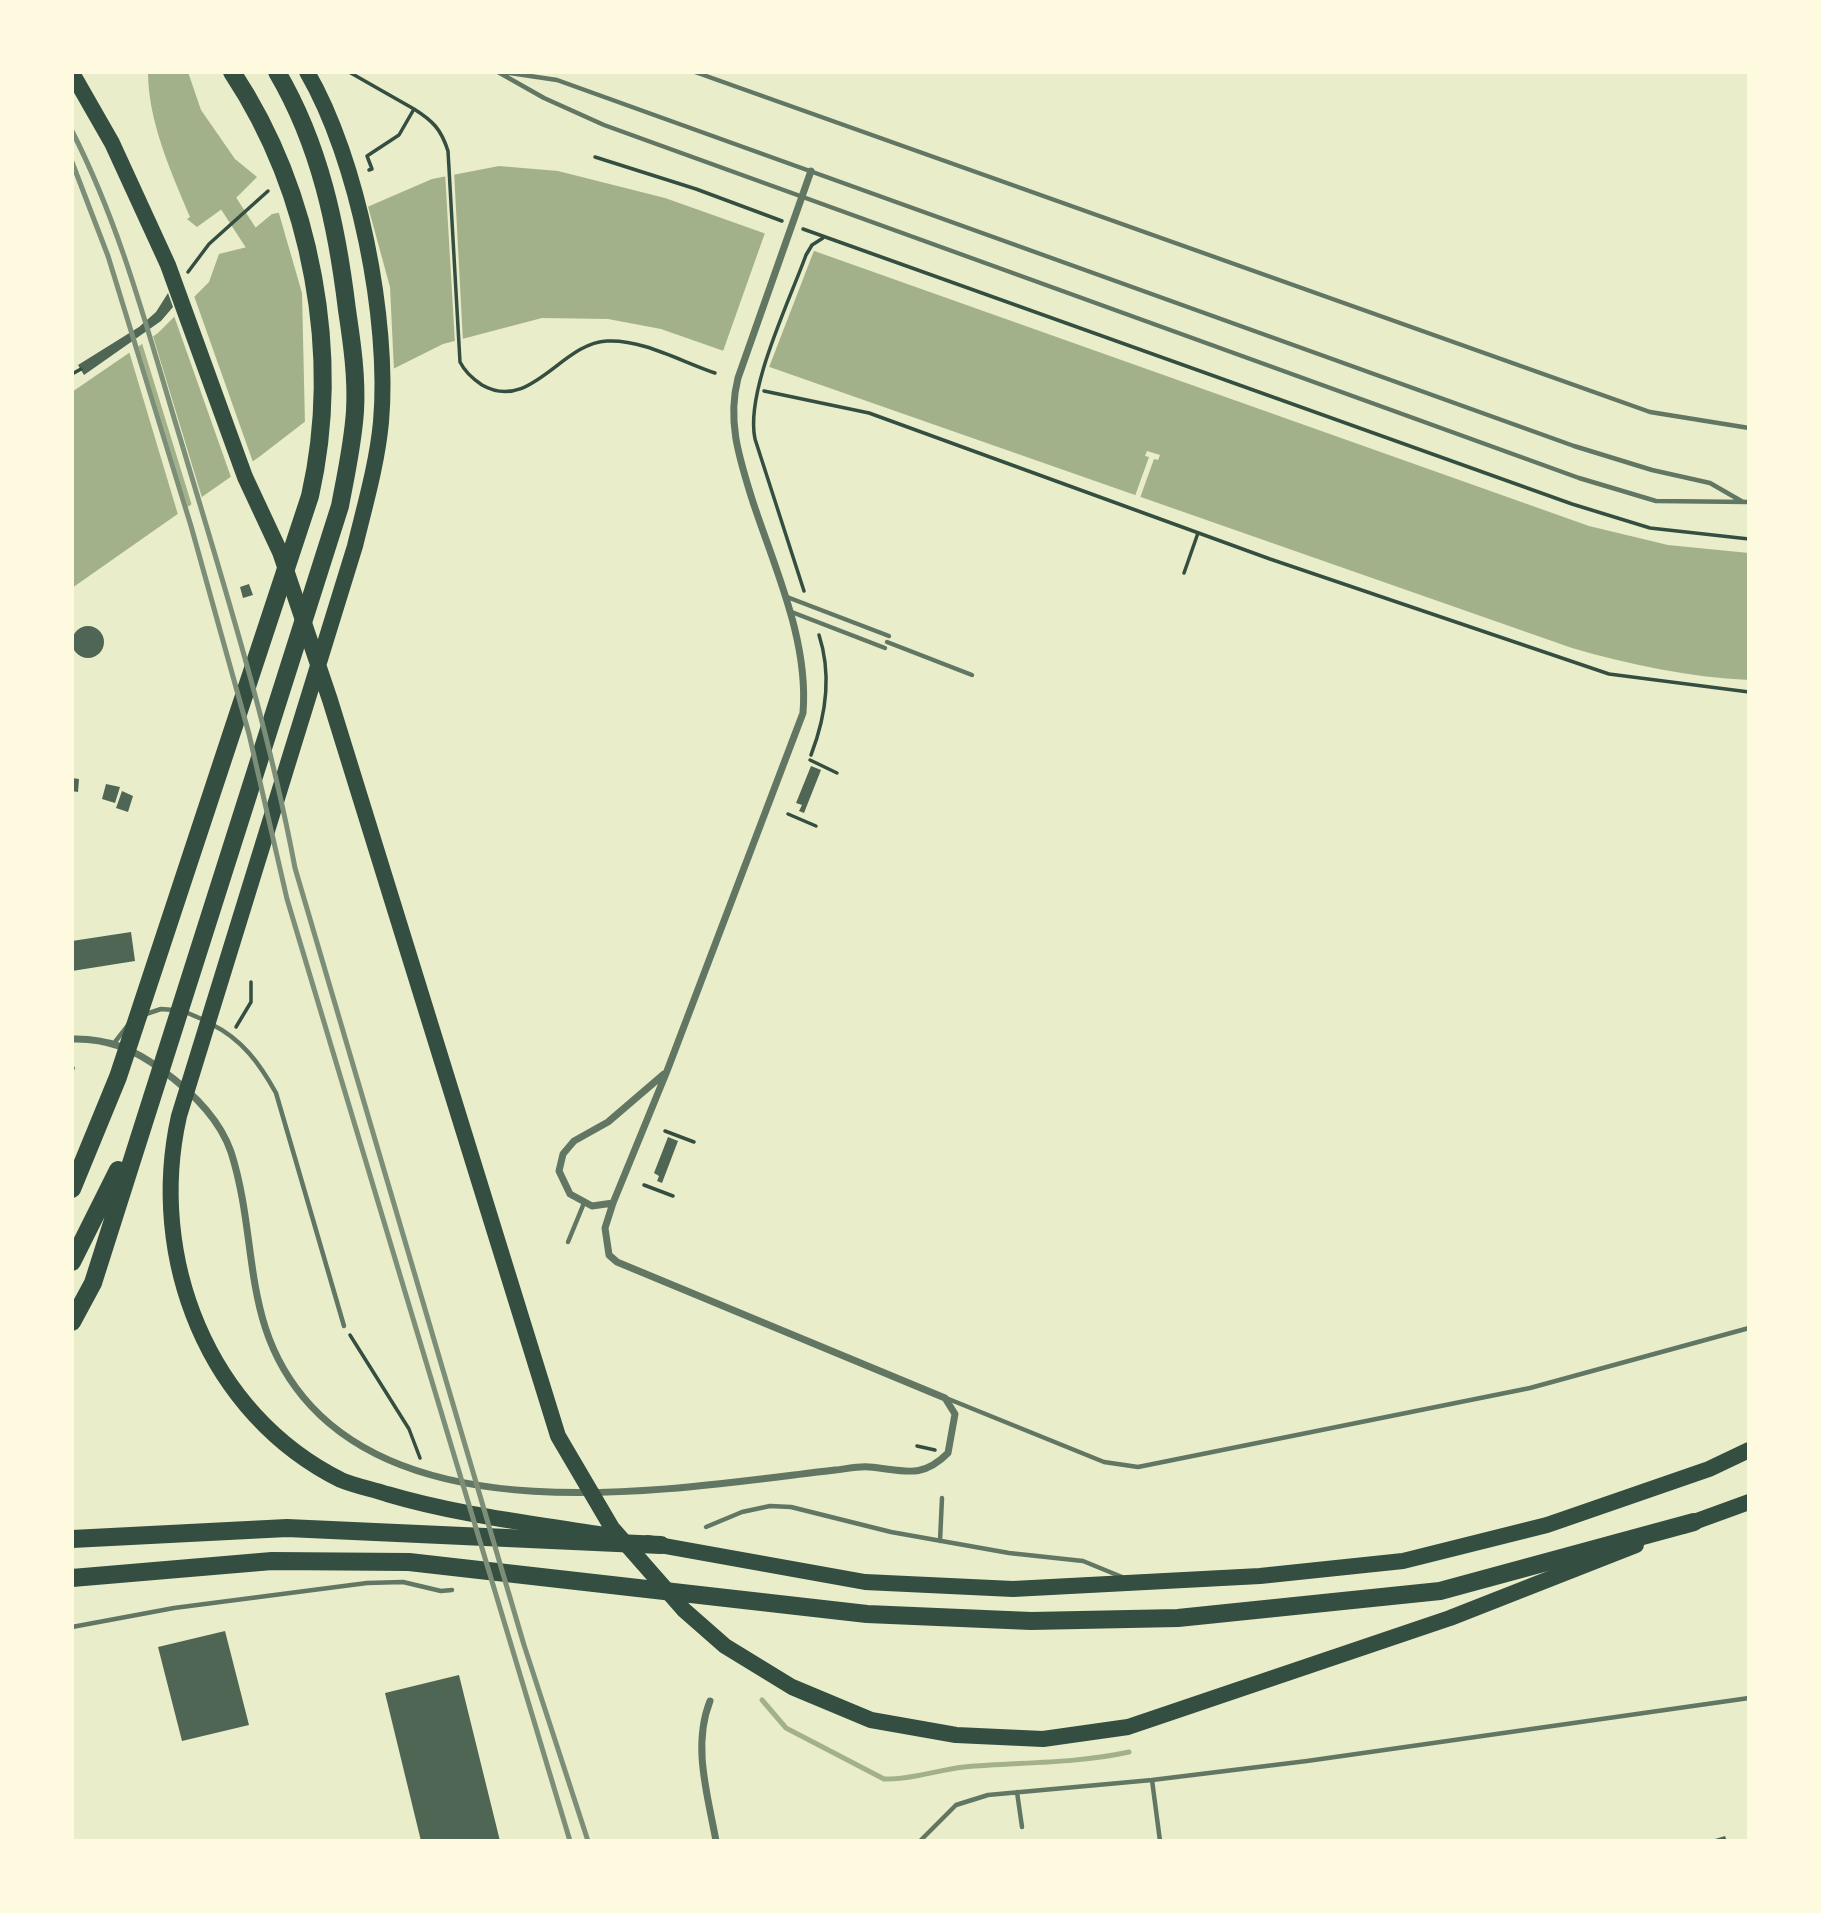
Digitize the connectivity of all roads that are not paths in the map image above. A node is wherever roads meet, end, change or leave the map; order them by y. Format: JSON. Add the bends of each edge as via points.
{"nodes":[{"id":1,"x":232,"y":72,"type":"edge"},
{"id":2,"x":277,"y":72,"type":"edge"},
{"id":3,"x":307,"y":72,"type":"edge"},
{"id":4,"x":498,"y":72,"type":"edge"},
{"id":5,"x":695,"y":72,"type":"edge"},
{"id":6,"x":72,"y":73,"type":"edge"},
{"id":7,"x":811,"y":171,"type":"junction"},
{"id":8,"x":801,"y":199,"type":"junction"},
{"id":9,"x":1749,"y":428,"type":"edge"},
{"id":10,"x":1746,"y":502,"type":"edge"},
{"id":11,"x":783,"y":595,"type":"junction"},
{"id":12,"x":788,"y":611,"type":"junction"},
{"id":13,"x":885,"y":648,"type":"dead end"},
{"id":14,"x":972,"y":676,"type":"dead end"},
{"id":15,"x":72,"y":1039,"type":"edge"},
{"id":16,"x":115,"y":1042,"type":"junction"},
{"id":17,"x":667,"y":1071,"type":"junction"},
{"id":18,"x":118,"y":1077,"type":"junction"},
{"id":19,"x":148,"y":1103,"type":"junction"},
{"id":20,"x":72,"y":1164,"type":"edge"},
{"id":21,"x":72,"y":1189,"type":"edge"},
{"id":22,"x":584,"y":1203,"type":"junction"},
{"id":23,"x":613,"y":1203,"type":"junction"},
{"id":24,"x":568,"y":1242,"type":"dead end"},
{"id":25,"x":72,"y":1262,"type":"edge"},
{"id":26,"x":72,"y":1322,"type":"edge"},
{"id":27,"x":344,"y":1326,"type":"road end"},
{"id":28,"x":1749,"y":1328,"type":"edge"},
{"id":29,"x":946,"y":1398,"type":"junction"},
{"id":30,"x":1749,"y":1450,"type":"edge"},
{"id":31,"x":942,"y":1498,"type":"dead end"},
{"id":32,"x":1749,"y":1502,"type":"edge"},
{"id":33,"x":1694,"y":1522,"type":"junction"},
{"id":34,"x":706,"y":1527,"type":"dead end"},
{"id":35,"x":72,"y":1539,"type":"edge"},
{"id":36,"x":940,"y":1541,"type":"junction"},
{"id":37,"x":661,"y":1545,"type":"junction"},
{"id":38,"x":76,"y":1578,"type":"edge"},
{"id":39,"x":1135,"y":1583,"type":"junction"},
{"id":40,"x":452,"y":1590,"type":"dead end"},
{"id":41,"x":72,"y":1627,"type":"edge"},
{"id":42,"x":1749,"y":1698,"type":"edge"},
{"id":43,"x":710,"y":1701,"type":"dead end"},
{"id":44,"x":1152,"y":1780,"type":"junction"},
{"id":45,"x":1017,"y":1792,"type":"junction"},
{"id":46,"x":1022,"y":1827,"type":"dead end"},
{"id":47,"x":716,"y":1841,"type":"edge"},
{"id":48,"x":920,"y":1841,"type":"edge"},
{"id":49,"x":1160,"y":1841,"type":"edge"}],
"edges":[{"from":1,"to":18,"type":"highway","via":[[276,154],[293,198],[312,273],[322,351],[320,451],[306,509]]},
{"from":2,"to":19,"type":"highway","via":[[308,135],[339,243],[355,409],[349,458],[340,506]]},
{"from":3,"to":37,"type":"highway","via":[[353,182],[373,279],[381,421],[355,546],[179,1116],[169,1202],[191,1314],[219,1369],[255,1418],[299,1455],[343,1481],[412,1502]]},
{"from":4,"to":7,"type":"lane","via":[[557,80]]},
{"from":4,"to":8,"type":"lane","via":[[604,125]]},
{"from":5,"to":9,"type":"lane","via":[[1650,412]]},
{"from":6,"to":33,"type":"highway","via":[[113,143],[168,265],[245,477],[280,552],[558,1436],[612,1528],[684,1610],[725,1646],[792,1686],[871,1720],[956,1735],[1043,1739],[1141,1722],[1450,1618]]},
{"from":7,"to":8,"type":"street"},
{"from":7,"to":10,"type":"lane","via":[[1574,446],[1710,483]]},
{"from":8,"to":10,"type":"lane","via":[[1579,478],[1656,501]]},
{"from":8,"to":11,"type":"street","via":[[733,404],[735,440]]},
{"from":11,"to":12,"type":"street"},
{"from":11,"to":14,"type":"lane"},
{"from":12,"to":13,"type":"lane"},
{"from":12,"to":17,"type":"street","via":[[804,668],[799,728]]},
{"from":15,"to":16,"type":"street"},
{"from":16,"to":27,"type":"lane","via":[[124,1027],[160,1009],[186,1011],[230,1034],[260,1065],[276,1093]]},
{"from":16,"to":29,"type":"street","via":[[149,1060],[206,1109],[230,1152],[256,1297],[284,1370],[335,1428],[388,1461],[469,1485],[508,1491],[696,1486],[865,1466],[927,1470],[948,1453],[953,1438],[955,1414]]},
{"from":17,"to":22,"type":"street","via":[[563,1154],[561,1180],[570,1194]]},
{"from":17,"to":23,"type":"street"},
{"from":18,"to":20,"type":"highway"},
{"from":18,"to":21,"type":"highway"},
{"from":19,"to":25,"type":"highway"},
{"from":19,"to":26,"type":"highway","via":[[93,1283]]},
{"from":22,"to":23,"type":"street"},
{"from":22,"to":24,"type":"lane"},
{"from":23,"to":29,"type":"street","via":[[605,1228],[610,1255],[617,1262]]},
{"from":28,"to":29,"type":"lane","via":[[1530,1388],[1138,1467],[1104,1462]]},
{"from":30,"to":39,"type":"highway","via":[[1709,1469],[1547,1525],[1403,1561]]},
{"from":31,"to":36,"type":"lane"},
{"from":32,"to":33,"type":"highway"},
{"from":33,"to":38,"type":"highway","via":[[1440,1591],[1178,1618],[1031,1622],[881,1615],[409,1562],[272,1561]]},
{"from":34,"to":36,"type":"lane","via":[[742,1512],[791,1507]]},
{"from":35,"to":37,"type":"highway","via":[[287,1528]]},
{"from":36,"to":39,"type":"lane","via":[[1083,1561]]},
{"from":37,"to":39,"type":"highway","via":[[865,1582],[1013,1588]]},
{"from":40,"to":41,"type":"lane","via":[[403,1582],[367,1583],[174,1608]]},
{"from":42,"to":44,"type":"lane"},
{"from":43,"to":47,"type":"street","via":[[701,1738]]},
{"from":44,"to":45,"type":"lane"},
{"from":44,"to":49,"type":"lane"},
{"from":45,"to":46,"type":"lane"},
{"from":45,"to":48,"type":"lane","via":[[956,1805]]}]}
